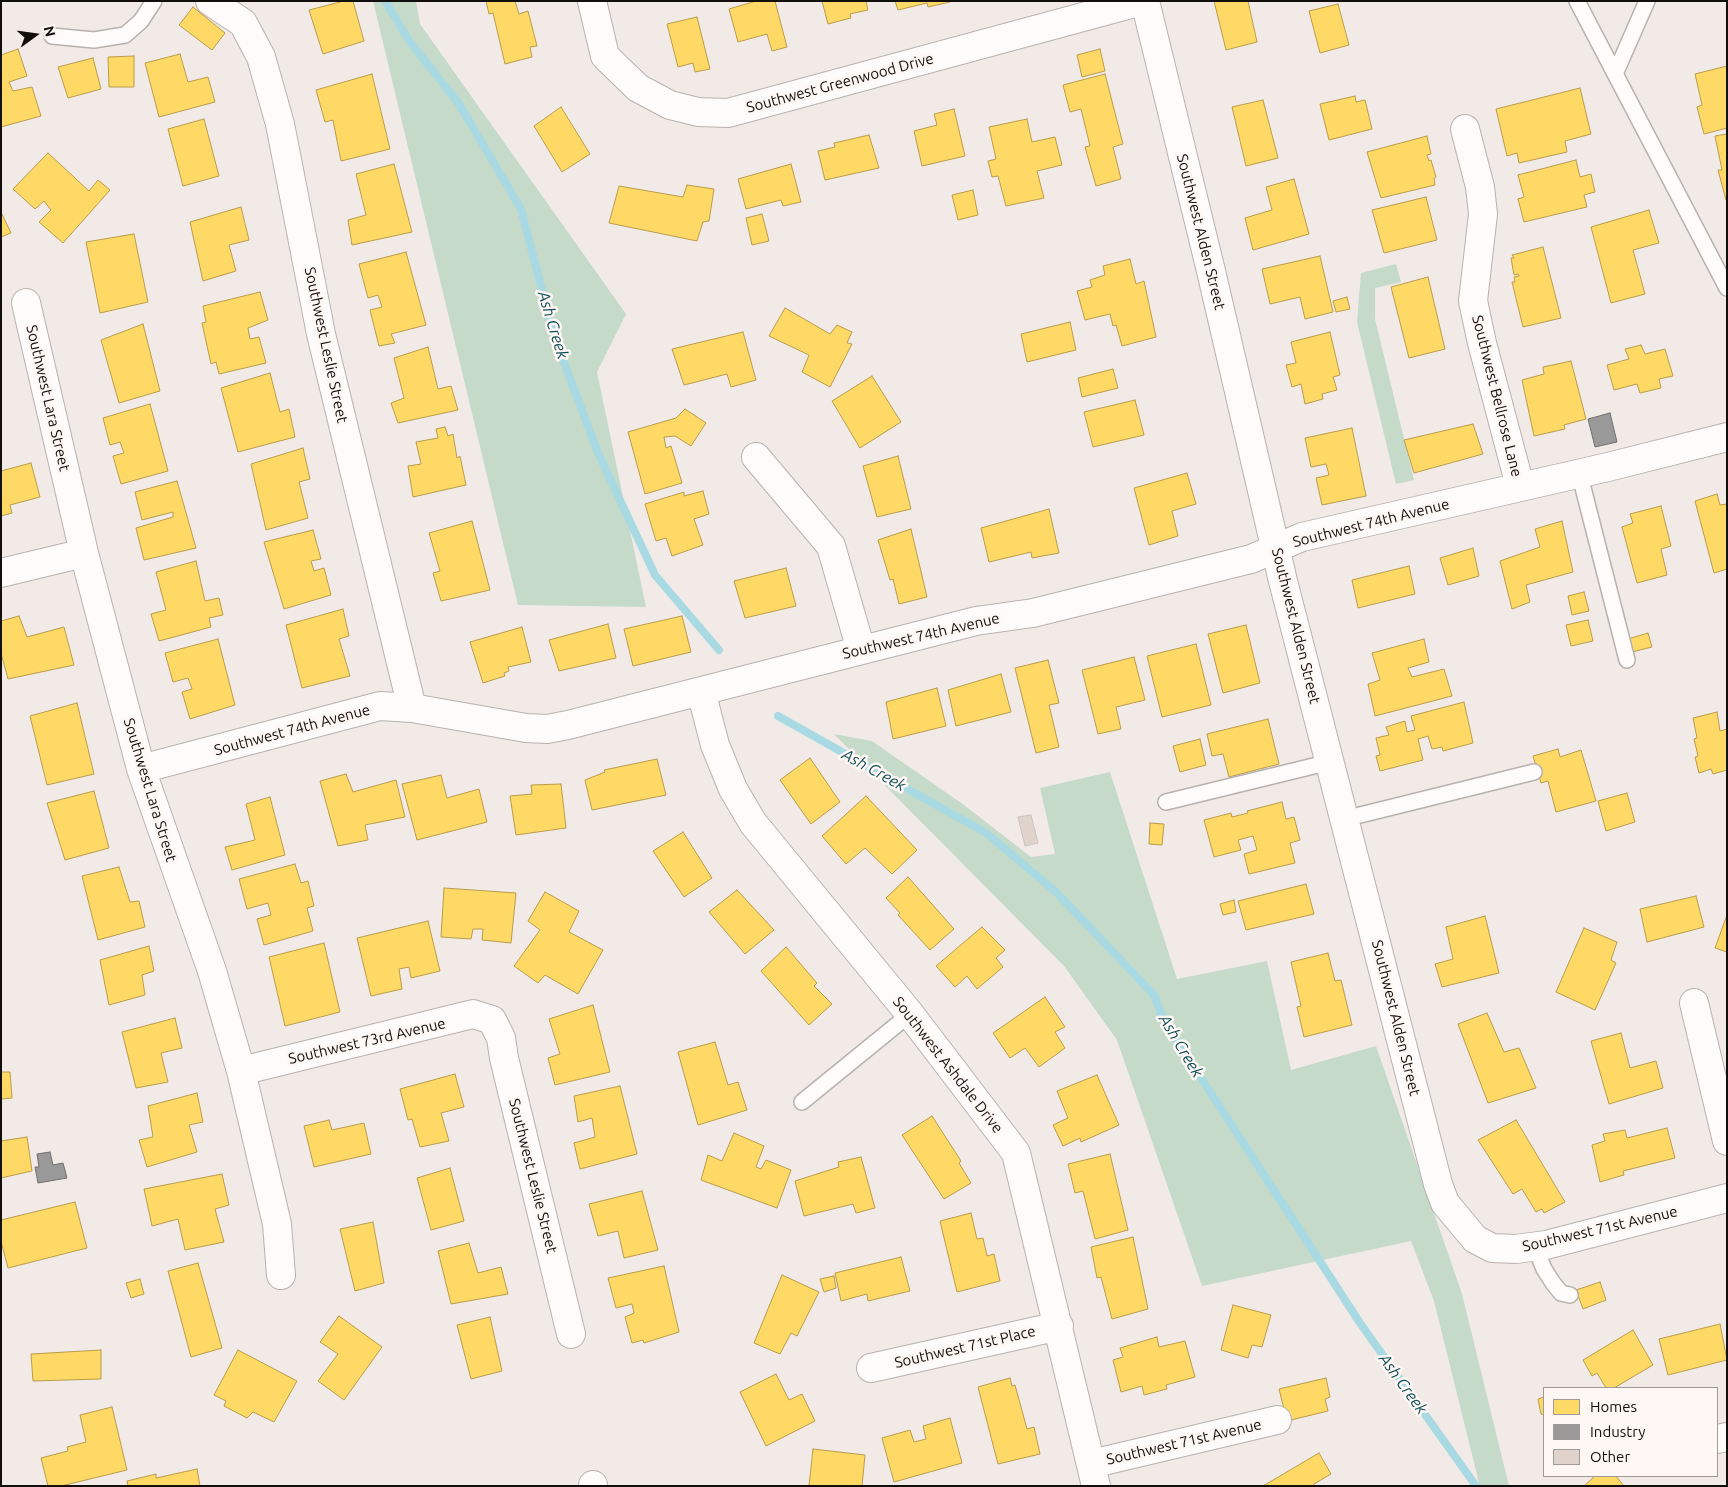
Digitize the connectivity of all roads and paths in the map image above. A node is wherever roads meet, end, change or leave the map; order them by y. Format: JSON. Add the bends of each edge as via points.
{"nodes":[{"id":1,"x":154,"y":1,"type":"edge"},
{"id":2,"x":210,"y":1,"type":"edge"},
{"id":3,"x":592,"y":1,"type":"edge"},
{"id":4,"x":1143,"y":1,"type":"edge"},
{"id":5,"x":1577,"y":1,"type":"edge"},
{"id":6,"x":1647,"y":1,"type":"edge"},
{"id":7,"x":52,"y":36,"type":"dead end"},
{"id":8,"x":1615,"y":74,"type":"junction"},
{"id":9,"x":1465,"y":129,"type":"dead end"},
{"id":10,"x":1727,"y":288,"type":"edge"},
{"id":11,"x":26,"y":303,"type":"dead end"},
{"id":12,"x":1727,"y":437,"type":"edge"},
{"id":13,"x":756,"y":457,"type":"dead end"},
{"id":14,"x":1578,"y":472,"type":"junction"},
{"id":15,"x":1520,"y":486,"type":"junction"},
{"id":16,"x":1277,"y":548,"type":"junction"},
{"id":17,"x":84,"y":553,"type":"junction"},
{"id":18,"x":1,"y":573,"type":"edge"},
{"id":19,"x":861,"y":650,"type":"junction"},
{"id":20,"x":1627,"y":660,"type":"dead end"},
{"id":21,"x":701,"y":691,"type":"junction"},
{"id":22,"x":412,"y":708,"type":"junction"},
{"id":23,"x":1330,"y":762,"type":"junction"},
{"id":24,"x":141,"y":769,"type":"junction"},
{"id":25,"x":1534,"y":772,"type":"dead end"},
{"id":26,"x":1166,"y":802,"type":"dead end"},
{"id":27,"x":1344,"y":819,"type":"junction"},
{"id":28,"x":1694,"y":1003,"type":"dead end"},
{"id":29,"x":910,"y":1014,"type":"junction"},
{"id":30,"x":492,"y":1020,"type":"joint"},
{"id":31,"x":241,"y":1071,"type":"junction"},
{"id":32,"x":802,"y":1102,"type":"dead end"},
{"id":33,"x":1727,"y":1141,"type":"edge"},
{"id":34,"x":1727,"y":1198,"type":"edge"},
{"id":35,"x":1475,"y":1239,"type":"joint"},
{"id":36,"x":1535,"y":1246,"type":"junction"},
{"id":37,"x":281,"y":1274,"type":"dead end"},
{"id":38,"x":1570,"y":1295,"type":"dead end"},
{"id":39,"x":1059,"y":1326,"type":"junction"},
{"id":40,"x":571,"y":1334,"type":"dead end"},
{"id":41,"x":871,"y":1368,"type":"dead end"},
{"id":42,"x":1278,"y":1420,"type":"dead end"},
{"id":43,"x":1093,"y":1475,"type":"edge"}],
"edges":[{"from":1,"to":7,"type":"lane","via":[[141,21],[125,35],[94,40]]},
{"from":2,"to":22,"type":"street","name":"Southwest Leslie Street","via":[[243,23],[261,57],[280,124],[321,334]]},
{"from":3,"to":4,"type":"street","name":"Southwest Greenwood Drive","via":[[605,56],[638,88],[670,105],[698,112],[728,113]]},
{"from":4,"to":16,"type":"street","name":"Southwest Alden Street"},
{"from":5,"to":8,"type":"lane"},
{"from":6,"to":8,"type":"lane"},
{"from":8,"to":10,"type":"lane"},
{"from":9,"to":15,"type":"street","name":"Southwest Bellrose Lane","via":[[1480,187],[1483,214],[1473,301]]},
{"from":11,"to":17,"type":"street","name":"Southwest Lara Street"},
{"from":12,"to":14,"type":"street","name":"Southwest 74th Avenue"},
{"from":13,"to":19,"type":"street","via":[[831,546]]},
{"from":14,"to":15,"type":"street","name":"Southwest 74th Avenue"},
{"from":14,"to":20,"type":"lane"},
{"from":15,"to":16,"type":"street","name":"Southwest 74th Avenue","via":[[1302,537]]},
{"from":16,"to":19,"type":"street","name":"Southwest 74th Avenue","via":[[1252,559]]},
{"from":16,"to":23,"type":"street","name":"Southwest Alden Street"},
{"from":17,"to":18,"type":"street"},
{"from":17,"to":24,"type":"street","name":"Southwest Lara Street"},
{"from":19,"to":21,"type":"street","name":"Southwest 74th Avenue"},
{"from":21,"to":22,"type":"street","name":"Southwest 74th Avenue","via":[[547,729],[504,726]]},
{"from":21,"to":29,"type":"street","name":"Southwest Ashdale Drive","via":[[718,754],[753,823]]},
{"from":22,"to":24,"type":"street","name":"Southwest 74th Avenue","via":[[380,706]]},
{"from":23,"to":26,"type":"lane"},
{"from":23,"to":27,"type":"street","name":"Southwest Alden Street"},
{"from":24,"to":31,"type":"street","name":"Southwest Lara Street","via":[[212,971]]},
{"from":25,"to":27,"type":"lane"},
{"from":27,"to":35,"type":"street","name":"Southwest Alden Street","via":[[1438,1184],[1445,1204]]},
{"from":28,"to":33,"type":"street"},
{"from":29,"to":32,"type":"lane"},
{"from":29,"to":39,"type":"street","name":"Southwest Ashdale Drive","via":[[1016,1153]]},
{"from":30,"to":31,"type":"street","name":"Southwest 73rd Avenue","via":[[473,1014]]},
{"from":30,"to":40,"type":"street","name":"Southwest Leslie Street","via":[[501,1038]]},
{"from":31,"to":37,"type":"street","name":"Southwest Lara Street","via":[[277,1224]]},
{"from":34,"to":36,"type":"street","name":"Southwest 71st Avenue"},
{"from":35,"to":36,"type":"street","name":"Southwest 71st Avenue","via":[[1492,1248],[1516,1250]]},
{"from":36,"to":38,"type":"lane","via":[[1553,1283],[1561,1293]]},
{"from":39,"to":41,"type":"street","name":"Southwest 71st Place"},
{"from":39,"to":43,"type":"street","name":"Southwest Ashdale Drive"},
{"from":42,"to":43,"type":"street","name":"Southwest 71st Avenue"}]}
